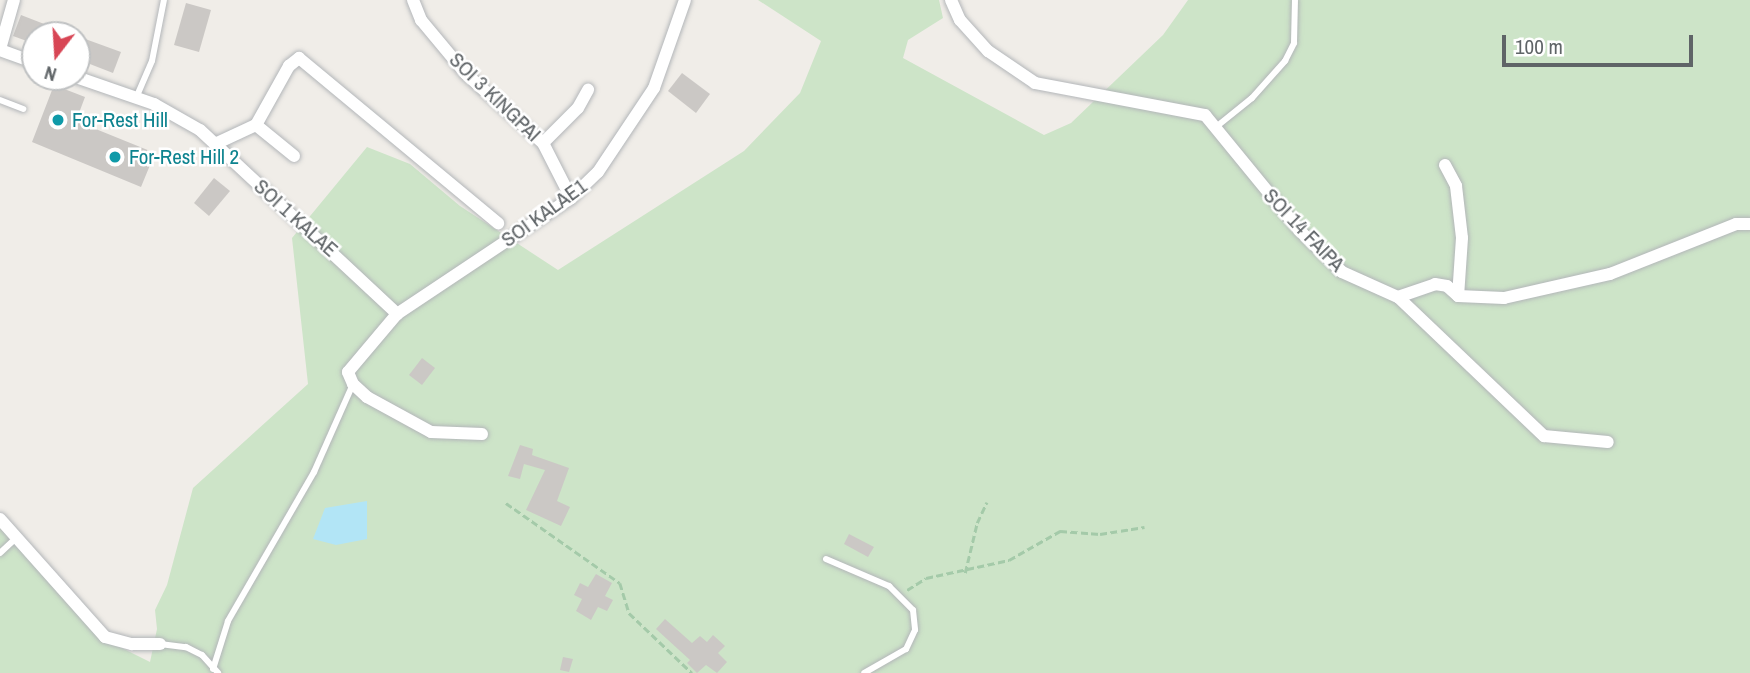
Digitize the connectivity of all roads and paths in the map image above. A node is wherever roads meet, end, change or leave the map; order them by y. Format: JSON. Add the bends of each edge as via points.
{"nodes":[{"id":1,"x":14,"y":0,"type":"edge"},
{"id":2,"x":164,"y":0,"type":"edge"},
{"id":3,"x":413,"y":0,"type":"edge"},
{"id":4,"x":685,"y":0,"type":"edge"},
{"id":5,"x":951,"y":0,"type":"edge"},
{"id":6,"x":1295,"y":0,"type":"edge"},
{"id":7,"x":0,"y":50,"type":"edge"},
{"id":8,"x":21,"y":58,"type":"edge"},
{"id":9,"x":91,"y":82,"type":"edge"},
{"id":10,"x":588,"y":90,"type":"dead end"},
{"id":11,"x":136,"y":98,"type":"junction"},
{"id":12,"x":0,"y":100,"type":"edge"},
{"id":13,"x":23,"y":109,"type":"dead end"},
{"id":14,"x":256,"y":125,"type":"junction"},
{"id":15,"x":1216,"y":127,"type":"junction"},
{"id":16,"x":215,"y":144,"type":"junction"},
{"id":17,"x":544,"y":144,"type":"junction"},
{"id":18,"x":294,"y":156,"type":"dead end"},
{"id":19,"x":1445,"y":165,"type":"dead end"},
{"id":20,"x":571,"y":198,"type":"junction"},
{"id":21,"x":498,"y":223,"type":"dead end"},
{"id":22,"x":1750,"y":224,"type":"edge"},
{"id":23,"x":1458,"y":296,"type":"junction"},
{"id":24,"x":1398,"y":297,"type":"junction"},
{"id":25,"x":397,"y":314,"type":"junction"},
{"id":26,"x":353,"y":384,"type":"junction"},
{"id":27,"x":482,"y":434,"type":"dead end"},
{"id":28,"x":1608,"y":442,"type":"dead end"},
{"id":29,"x":987,"y":502,"type":"dead end"},
{"id":30,"x":506,"y":503,"type":"dead end"},
{"id":31,"x":0,"y":519,"type":"edge"},
{"id":32,"x":1144,"y":527,"type":"dead end"},
{"id":33,"x":16,"y":538,"type":"junction"},
{"id":34,"x":0,"y":553,"type":"edge"},
{"id":35,"x":826,"y":559,"type":"dead end"},
{"id":36,"x":965,"y":573,"type":"junction"},
{"id":37,"x":901,"y":594,"type":"junction"},
{"id":38,"x":160,"y":644,"type":"joint"},
{"id":39,"x":216,"y":671,"type":"edge"},
{"id":40,"x":692,"y":673,"type":"edge"},
{"id":41,"x":864,"y":673,"type":"edge"}],
"edges":[{"from":1,"to":7,"type":"street"},
{"from":2,"to":11,"type":"lane","via":[[152,61]]},
{"from":3,"to":17,"type":"street","name":"SOI 3 KINGPAI","via":[[421,20],[466,74]]},
{"from":4,"to":20,"type":"street","name":"SOI KALAE1","via":[[654,88],[598,173]]},
{"from":5,"to":15,"type":"street","name":"SOI 14 FAIPA","via":[[960,20],[988,51],[1035,83],[1177,106],[1205,115]]},
{"from":6,"to":15,"type":"lane","via":[[1294,43],[1285,61],[1252,98]]},
{"from":7,"to":8,"type":"street"},
{"from":9,"to":11,"type":"street","name":"SOI 1 KALAE"},
{"from":10,"to":17,"type":"street","via":[[579,108]]},
{"from":11,"to":16,"type":"street","name":"SOI 1 KALAE","via":[[200,130]]},
{"from":12,"to":13,"type":"lane"},
{"from":14,"to":16,"type":"street"},
{"from":14,"to":18,"type":"street"},
{"from":14,"to":21,"type":"street","via":[[289,66],[299,58]]},
{"from":15,"to":24,"type":"street","name":"SOI 14 FAIPA","via":[[1264,191],[1342,272]]},
{"from":16,"to":25,"type":"street","name":"SOI 1 KALAE"},
{"from":17,"to":20,"type":"street","name":"SOI 3 KINGPAI"},
{"from":19,"to":23,"type":"street","via":[[1456,186],[1462,238]]},
{"from":20,"to":25,"type":"street","name":"SOI KALAE1"},
{"from":22,"to":23,"type":"street","via":[[1736,224],[1610,274],[1504,298]]},
{"from":23,"to":24,"type":"street","via":[[1447,286],[1435,284]]},
{"from":24,"to":28,"type":"street","name":"SOI 14 FAIPA","via":[[1544,436]]},
{"from":25,"to":26,"type":"street","name":"SOI KALAE1","via":[[348,372]]},
{"from":26,"to":27,"type":"street","via":[[367,397],[431,432]]},
{"from":26,"to":39,"type":"lane","via":[[314,472],[228,621]]},
{"from":29,"to":36,"type":"path"},
{"from":30,"to":40,"type":"path","via":[[620,583],[629,613]]},
{"from":31,"to":33,"type":"street"},
{"from":32,"to":36,"type":"path","via":[[1100,534],[1060,531],[1009,560]]},
{"from":33,"to":34,"type":"lane"},
{"from":33,"to":38,"type":"street","via":[[105,637],[132,644]]},
{"from":35,"to":37,"type":"lane"},
{"from":36,"to":37,"type":"path","via":[[926,578]]},
{"from":37,"to":41,"type":"lane","via":[[915,618],[911,641],[896,656]]},
{"from":38,"to":39,"type":"lane","via":[[186,647],[202,655]]}]}
